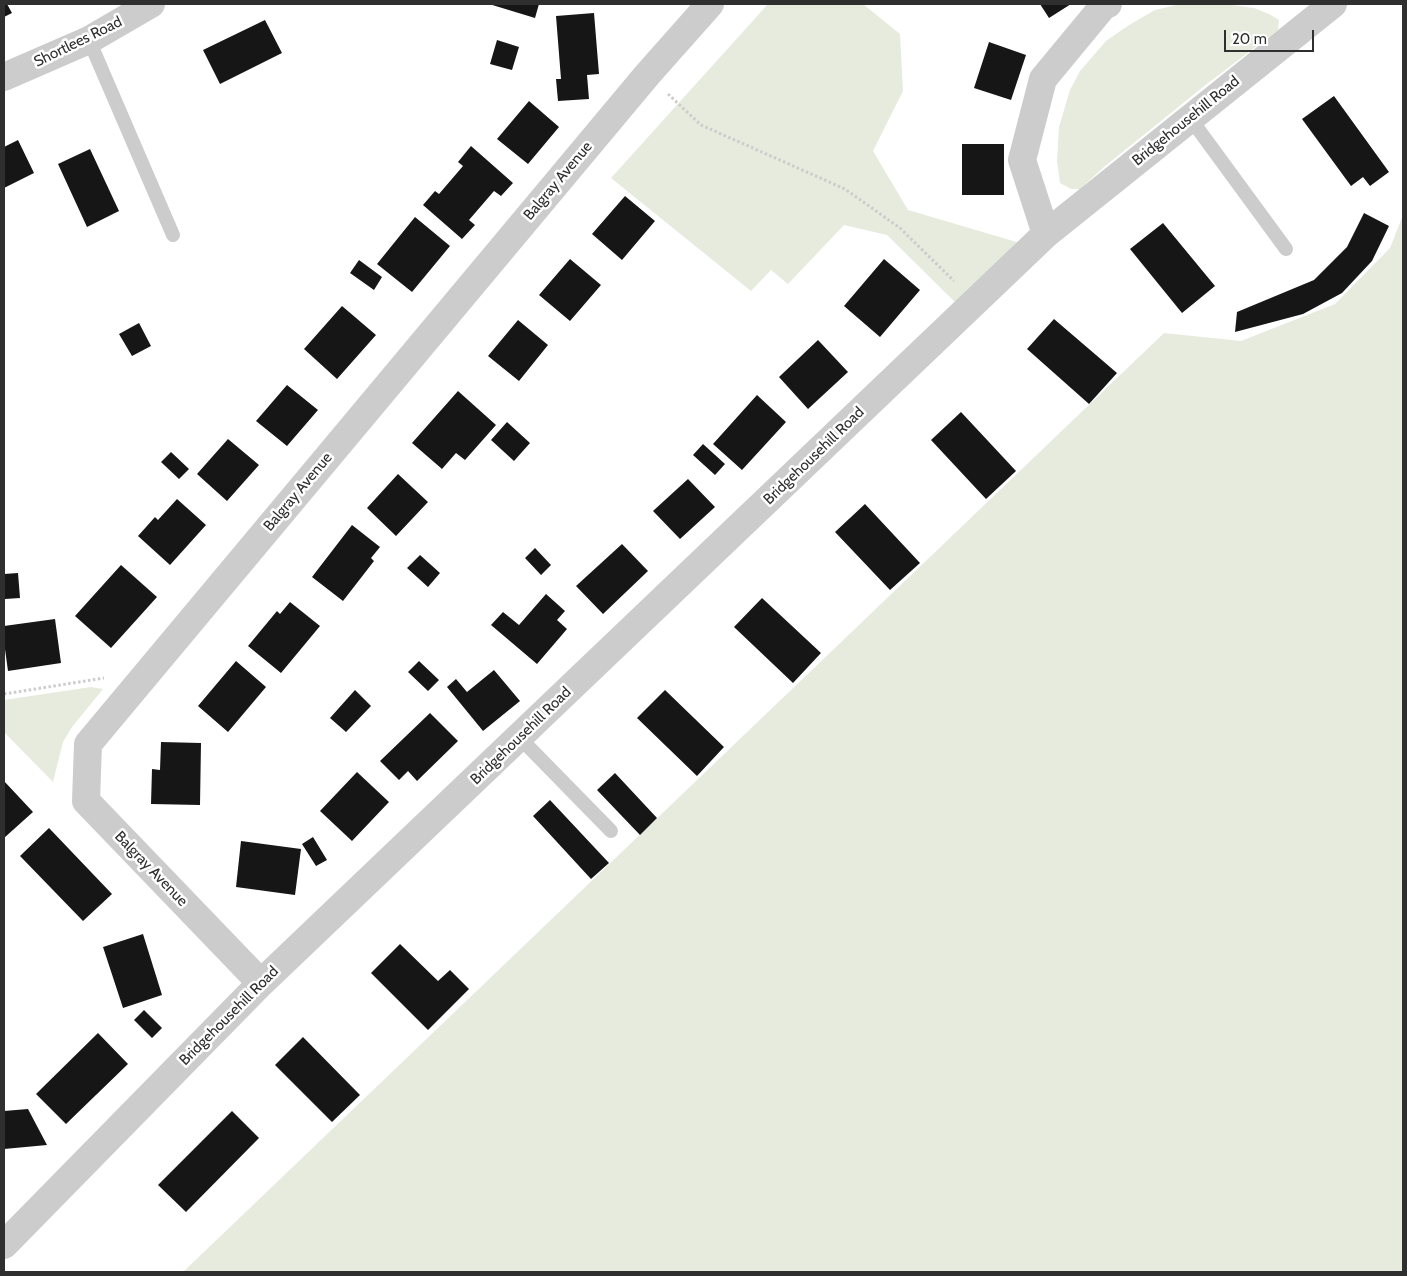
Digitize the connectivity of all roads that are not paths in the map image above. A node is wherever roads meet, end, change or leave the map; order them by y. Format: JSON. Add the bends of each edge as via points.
{"nodes":[{"id":1,"x":151,"y":4,"type":"edge"},
{"id":2,"x":1108,"y":4,"type":"edge"},
{"id":3,"x":706,"y":5,"type":"edge"},
{"id":4,"x":1323,"y":5,"type":"edge"},
{"id":5,"x":89,"y":40,"type":"junction"},
{"id":6,"x":4,"y":77,"type":"edge"},
{"id":7,"x":1190,"y":118,"type":"junction"},
{"id":8,"x":1046,"y":234,"type":"junction"},
{"id":9,"x":173,"y":235,"type":"dead end"},
{"id":10,"x":1286,"y":249,"type":"dead end"},
{"id":11,"x":519,"y":737,"type":"junction"},
{"id":12,"x":612,"y":831,"type":"dead end"},
{"id":13,"x":261,"y":983,"type":"junction"},
{"id":14,"x":4,"y":1245,"type":"edge"}],
"edges":[{"from":1,"to":5,"type":"street","name":"Shortlees Road"},
{"from":2,"to":8,"type":"street","via":[[1043,79],[1022,160]]},
{"from":3,"to":13,"type":"street","name":"Balgray Avenue","via":[[88,744],[86,800]]},
{"from":4,"to":7,"type":"street","name":"Bridgehousehill Road"},
{"from":5,"to":6,"type":"street","name":"Shortlees Road"},
{"from":5,"to":9,"type":"lane"},
{"from":7,"to":8,"type":"street","name":"Bridgehousehill Road"},
{"from":7,"to":10,"type":"lane"},
{"from":8,"to":11,"type":"street","name":"Bridgehousehill Road"},
{"from":11,"to":12,"type":"lane"},
{"from":11,"to":13,"type":"street","name":"Bridgehousehill Road"},
{"from":13,"to":14,"type":"street","name":"Bridgehousehill Road"}]}
